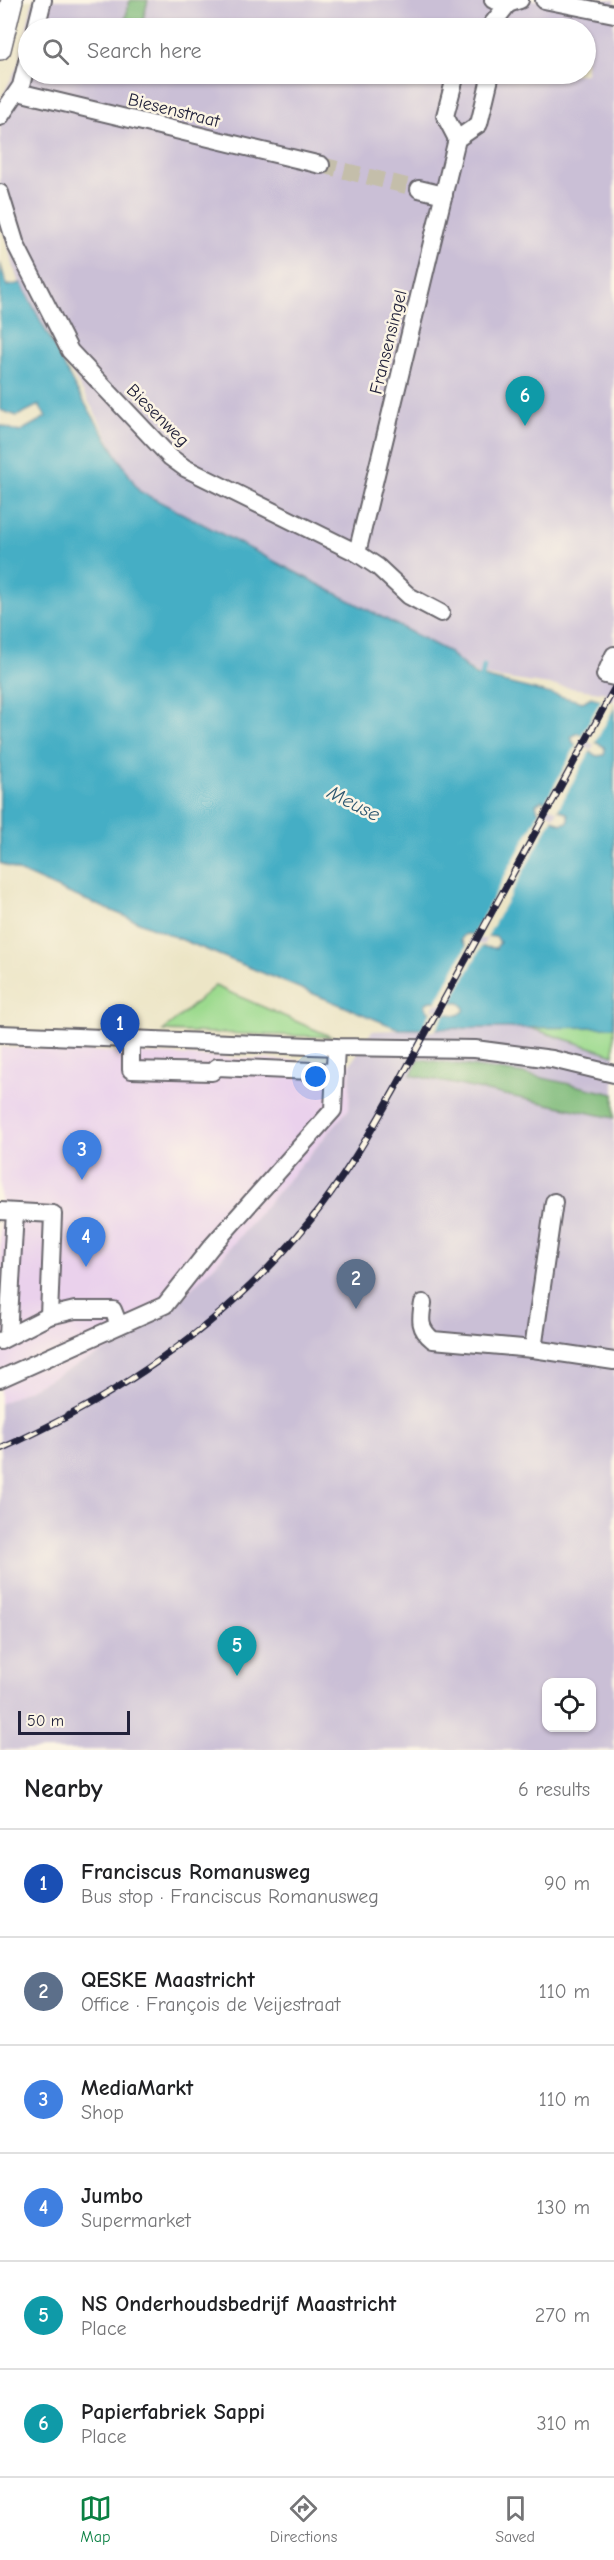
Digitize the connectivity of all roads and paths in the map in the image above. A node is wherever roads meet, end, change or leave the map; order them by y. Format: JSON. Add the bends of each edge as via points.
{"nodes":[{"id":1,"x":12,"y":0,"type":"edge"},
{"id":2,"x":43,"y":0,"type":"edge"},
{"id":3,"x":544,"y":0,"type":"edge"},
{"id":4,"x":507,"y":1,"type":"edge"},
{"id":5,"x":614,"y":14,"type":"edge"},
{"id":6,"x":38,"y":18,"type":"edge"},
{"id":7,"x":496,"y":18,"type":"edge"},
{"id":8,"x":504,"y":18,"type":"edge"},
{"id":9,"x":0,"y":49,"type":"edge"},
{"id":10,"x":22,"y":84,"type":"edge"},
{"id":11,"x":453,"y":84,"type":"edge"},
{"id":12,"x":488,"y":84,"type":"edge"},
{"id":13,"x":16,"y":93,"type":"junction"},
{"id":14,"x":0,"y":117,"type":"edge"},
{"id":15,"x":458,"y":140,"type":"junction"},
{"id":16,"x":321,"y":165,"type":"tunnel mouth"},
{"id":17,"x":419,"y":189,"type":"tunnel mouth"},
{"id":18,"x":0,"y":193,"type":"edge"},
{"id":19,"x":444,"y":195,"type":"junction"},
{"id":20,"x":357,"y":553,"type":"junction"},
{"id":21,"x":441,"y":613,"type":"dead end"},
{"id":22,"x":614,"y":655,"type":"edge"},
{"id":23,"x":609,"y":676,"type":"edge"},
{"id":24,"x":0,"y":1034,"type":"edge"},
{"id":25,"x":131,"y":1040,"type":"junction"},
{"id":26,"x":336,"y":1047,"type":"junction"},
{"id":27,"x":335,"y":1072,"type":"junction"},
{"id":28,"x":614,"y":1074,"type":"edge"},
{"id":29,"x":555,"y":1202,"type":"dead end"},
{"id":30,"x":8,"y":1212,"type":"edge"},
{"id":31,"x":423,"y":1303,"type":"dead end"},
{"id":32,"x":48,"y":1316,"type":"junction"},
{"id":33,"x":119,"y":1325,"type":"junction"},
{"id":34,"x":4,"y":1339,"type":"edge"},
{"id":35,"x":533,"y":1349,"type":"junction"},
{"id":36,"x":614,"y":1361,"type":"edge"},
{"id":37,"x":0,"y":1379,"type":"edge"}],
"edges":[{"from":1,"to":9,"type":"main road"},
{"from":2,"to":6,"type":"street"},
{"from":3,"to":5,"type":"street"},
{"from":4,"to":7,"type":"street"},
{"from":4,"to":8,"type":"street"},
{"from":10,"to":13,"type":"street"},
{"from":11,"to":15,"type":"street","via":[[445,117]]},
{"from":12,"to":15,"type":"street","via":[[478,124]]},
{"from":13,"to":14,"type":"street"},
{"from":13,"to":16,"type":"street","name":"Biesenstraat"},
{"from":15,"to":19,"type":"street","name":"Fransensingel"},
{"from":17,"to":19,"type":"street"},
{"from":18,"to":20,"type":"street","name":"Biesenweg","via":[[16,245],[70,351],[170,457]]},
{"from":19,"to":20,"type":"street","name":"Fransensingel"},
{"from":20,"to":21,"type":"street","name":"Biesenweg","via":[[409,596]]},
{"from":22,"to":23,"type":"street"},
{"from":24,"to":25,"type":"street"},
{"from":25,"to":26,"type":"street"},
{"from":25,"to":27,"type":"street","via":[[131,1070],[212,1072],[217,1067]]},
{"from":26,"to":27,"type":"street"},
{"from":26,"to":28,"type":"street","via":[[489,1050],[552,1059]]},
{"from":27,"to":33,"type":"street","via":[[333,1110],[211,1247],[165,1305]]},
{"from":29,"to":35,"type":"street"},
{"from":30,"to":32,"type":"street","via":[[53,1214]]},
{"from":30,"to":34,"type":"street"},
{"from":31,"to":35,"type":"street","via":[[420,1321],[423,1332],[433,1340]]},
{"from":32,"to":33,"type":"street","via":[[75,1310],[113,1310]]},
{"from":32,"to":34,"type":"street"},
{"from":33,"to":37,"type":"street"},
{"from":35,"to":36,"type":"street"}]}
